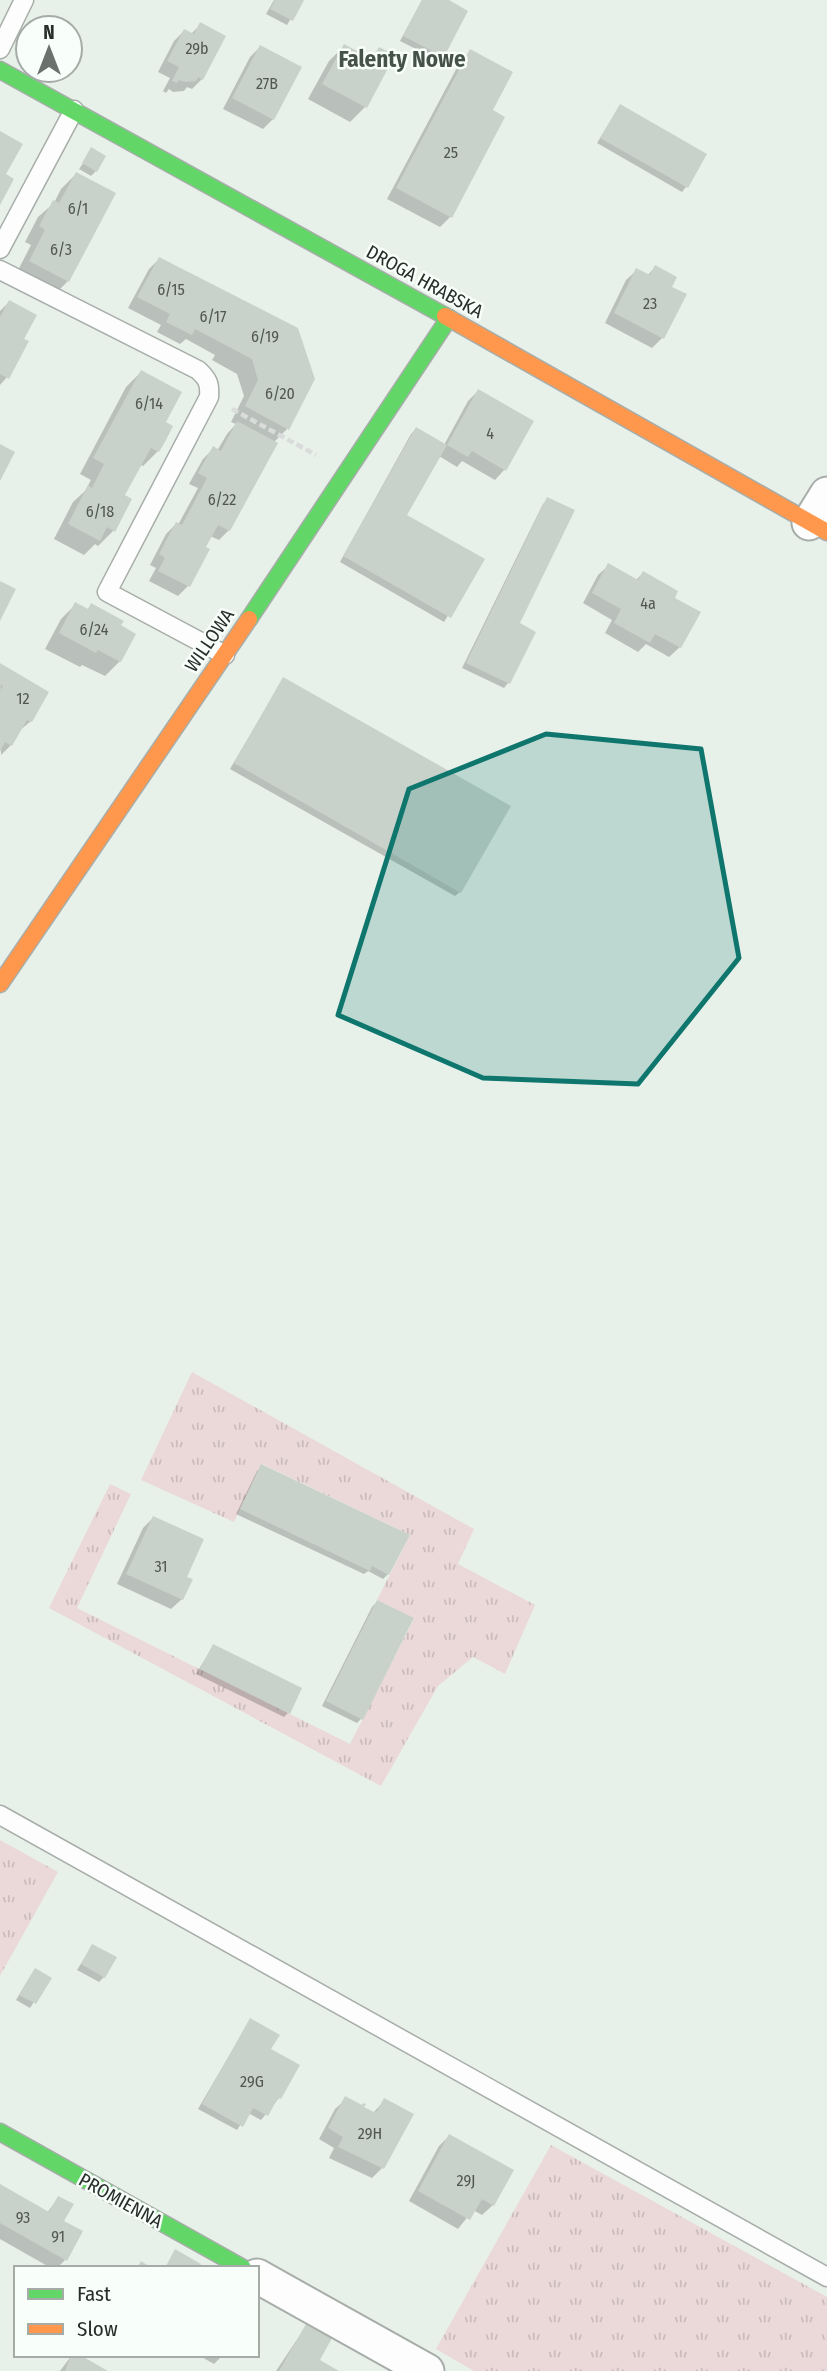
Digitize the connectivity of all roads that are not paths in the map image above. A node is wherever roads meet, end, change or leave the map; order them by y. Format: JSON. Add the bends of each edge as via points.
{"nodes":[{"id":1,"x":24,"y":0,"type":"edge"},
{"id":2,"x":0,"y":49,"type":"edge"},
{"id":3,"x":0,"y":71,"type":"edge"},
{"id":4,"x":74,"y":110,"type":"junction"},
{"id":5,"x":0,"y":249,"type":"edge"},
{"id":6,"x":0,"y":270,"type":"edge"},
{"id":7,"x":449,"y":318,"type":"junction"},
{"id":8,"x":827,"y":494,"type":"edge"},
{"id":9,"x":818,"y":527,"type":"edge"},
{"id":10,"x":225,"y":654,"type":"junction"},
{"id":11,"x":0,"y":984,"type":"edge"},
{"id":12,"x":0,"y":1815,"type":"edge"},
{"id":13,"x":0,"y":2132,"type":"edge"},
{"id":14,"x":239,"y":2266,"type":"edge"},
{"id":15,"x":259,"y":2277,"type":"edge"},
{"id":16,"x":827,"y":2277,"type":"edge"},
{"id":17,"x":427,"y":2371,"type":"edge"}],
"edges":[{"from":1,"to":2,"type":"lane"},
{"from":3,"to":4,"type":"street","name":"DROGA HRABSKA"},
{"from":4,"to":5,"type":"lane"},
{"from":4,"to":7,"type":"street","name":"DROGA HRABSKA"},
{"from":6,"to":10,"type":"lane","via":[[198,370],[210,384],[209,397],[107,592]]},
{"from":7,"to":9,"type":"street","name":"DROGA HRABSKA"},
{"from":7,"to":10,"type":"street","name":"WILLOWA"},
{"from":8,"to":9,"type":"street"},
{"from":10,"to":11,"type":"street","name":"WILLOWA"},
{"from":12,"to":16,"type":"lane"},
{"from":13,"to":14,"type":"street","name":"PROMIENNA"},
{"from":15,"to":17,"type":"street"}]}
